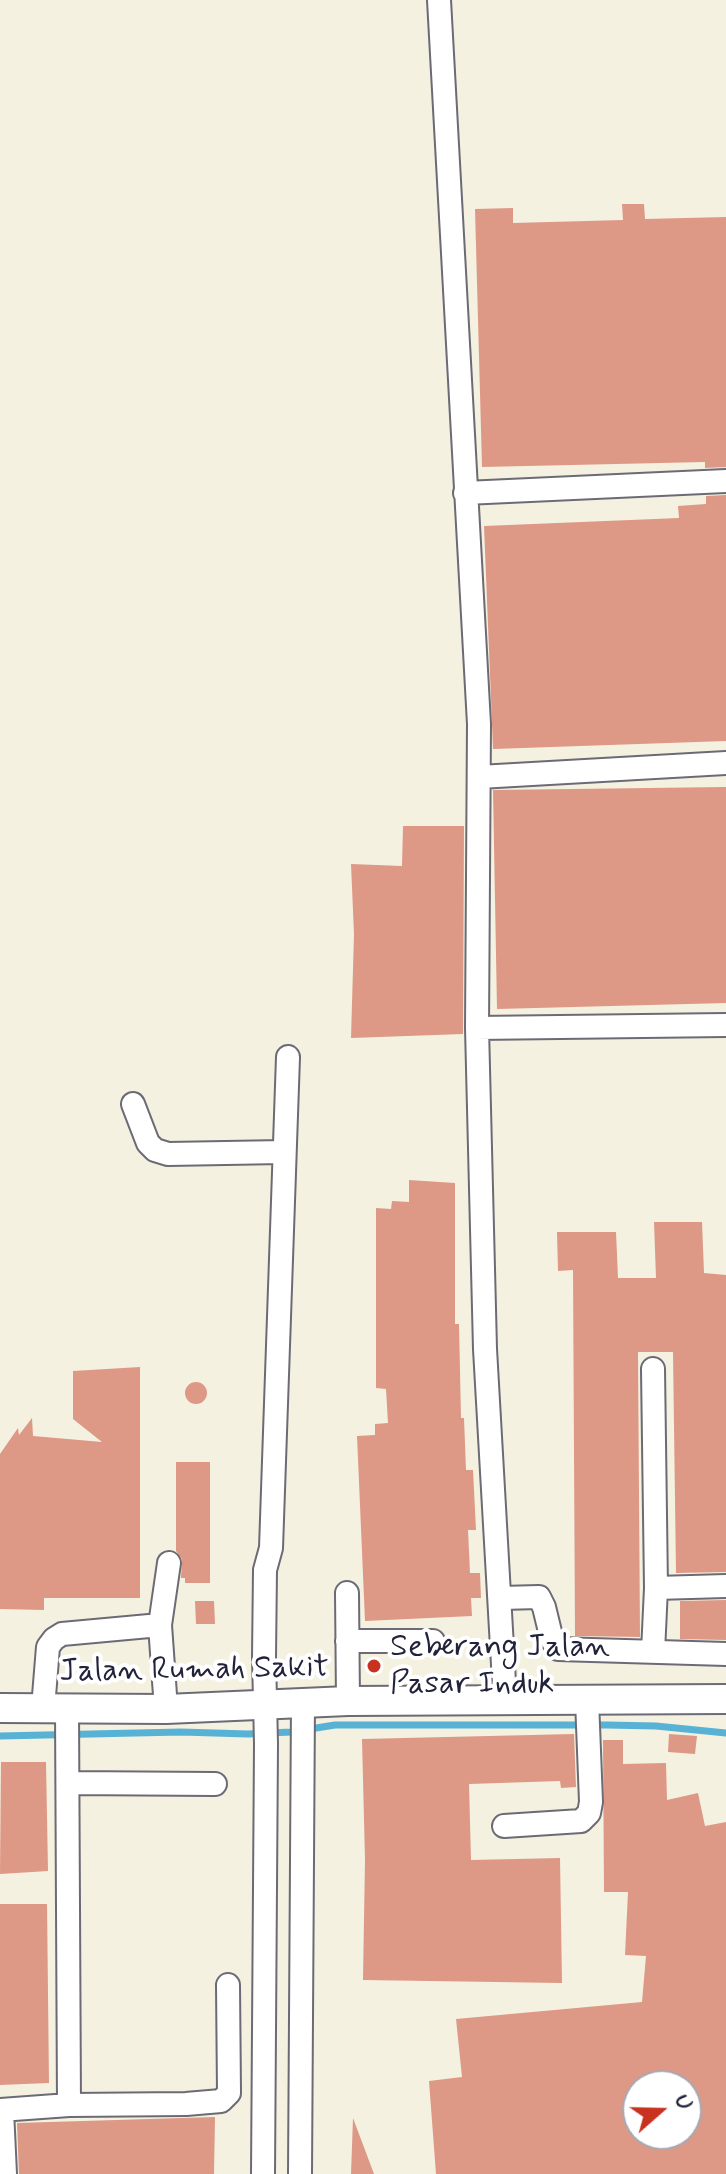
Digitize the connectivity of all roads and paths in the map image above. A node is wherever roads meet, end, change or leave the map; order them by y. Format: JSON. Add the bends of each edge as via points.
{"nodes":[{"id":1,"x":439,"y":0,"type":"edge"},
{"id":2,"x":726,"y":481,"type":"edge"},
{"id":3,"x":465,"y":493,"type":"junction"},
{"id":4,"x":726,"y":763,"type":"edge"},
{"id":5,"x":479,"y":777,"type":"junction"},
{"id":6,"x":726,"y":1025,"type":"edge"},
{"id":7,"x":477,"y":1028,"type":"junction"},
{"id":8,"x":288,"y":1057,"type":"dead end"},
{"id":9,"x":133,"y":1104,"type":"dead end"},
{"id":10,"x":283,"y":1152,"type":"junction"},
{"id":11,"x":653,"y":1369,"type":"dead end"},
{"id":12,"x":169,"y":1563,"type":"dead end"},
{"id":13,"x":726,"y":1586,"type":"edge"},
{"id":14,"x":656,"y":1588,"type":"junction"},
{"id":15,"x":347,"y":1593,"type":"dead end"},
{"id":16,"x":501,"y":1598,"type":"junction"},
{"id":17,"x":160,"y":1625,"type":"junction"},
{"id":18,"x":347,"y":1641,"type":"junction"},
{"id":19,"x":433,"y":1641,"type":"dead end"},
{"id":20,"x":653,"y":1652,"type":"junction"},
{"id":21,"x":726,"y":1654,"type":"edge"},
{"id":22,"x":726,"y":1699,"type":"edge"},
{"id":23,"x":505,"y":1700,"type":"junction"},
{"id":24,"x":348,"y":1701,"type":"junction"},
{"id":25,"x":0,"y":1708,"type":"edge"},
{"id":26,"x":166,"y":1709,"type":"junction"},
{"id":27,"x":587,"y":1717,"type":"junction"},
{"id":28,"x":61,"y":1721,"type":"junction"},
{"id":29,"x":303,"y":1724,"type":"junction"},
{"id":30,"x":266,"y":1725,"type":"junction"},
{"id":31,"x":69,"y":1783,"type":"junction"},
{"id":32,"x":215,"y":1784,"type":"dead end"},
{"id":33,"x":504,"y":1826,"type":"dead end"},
{"id":34,"x":228,"y":1985,"type":"dead end"},
{"id":35,"x":69,"y":2105,"type":"junction"},
{"id":36,"x":1,"y":2110,"type":"edge"},
{"id":37,"x":5,"y":2174,"type":"edge"},
{"id":38,"x":263,"y":2174,"type":"edge"},
{"id":39,"x":300,"y":2174,"type":"edge"}],
"edges":[{"from":1,"to":3,"type":"street"},
{"from":2,"to":3,"type":"street"},
{"from":3,"to":5,"type":"street"},
{"from":4,"to":5,"type":"street"},
{"from":5,"to":7,"type":"street"},
{"from":6,"to":7,"type":"street"},
{"from":7,"to":16,"type":"street","via":[[485,1349]]},
{"from":8,"to":10,"type":"street"},
{"from":9,"to":10,"type":"street","via":[[155,1150]]},
{"from":10,"to":30,"type":"street","via":[[271,1548],[265,1570]]},
{"from":11,"to":14,"type":"street"},
{"from":12,"to":17,"type":"street"},
{"from":13,"to":14,"type":"street"},
{"from":14,"to":20,"type":"street"},
{"from":15,"to":18,"type":"street"},
{"from":16,"to":20,"type":"street","via":[[539,1597],[558,1649]]},
{"from":16,"to":23,"type":"street"},
{"from":17,"to":26,"type":"street"},
{"from":17,"to":28,"type":"street","via":[[54,1639],[48,1647]]},
{"from":18,"to":19,"type":"street"},
{"from":18,"to":24,"type":"street"},
{"from":20,"to":21,"type":"street"},
{"from":22,"to":27,"type":"main road","name":"Jalan Rumah Sakit"},
{"from":23,"to":24,"type":"main road","name":"Jalan Rumah Sakit"},
{"from":23,"to":27,"type":"main road","name":"Jalan Rumah Sakit"},
{"from":24,"to":29,"type":"main road","name":"Jalan Rumah Sakit"},
{"from":25,"to":28,"type":"main road","name":"Jalan Rumah Sakit"},
{"from":26,"to":28,"type":"main road","name":"Jalan Rumah Sakit"},
{"from":26,"to":30,"type":"main road","name":"Jalan Rumah Sakit"},
{"from":27,"to":33,"type":"street","via":[[589,1813],[581,1821]]},
{"from":28,"to":31,"type":"street"},
{"from":29,"to":30,"type":"main road","name":"Jalan Rumah Sakit"},
{"from":29,"to":39,"type":"street"},
{"from":30,"to":38,"type":"street"},
{"from":31,"to":32,"type":"street"},
{"from":31,"to":35,"type":"street"},
{"from":34,"to":35,"type":"street","via":[[229,2093],[221,2101]]},
{"from":35,"to":36,"type":"street"},
{"from":36,"to":37,"type":"street"}]}
